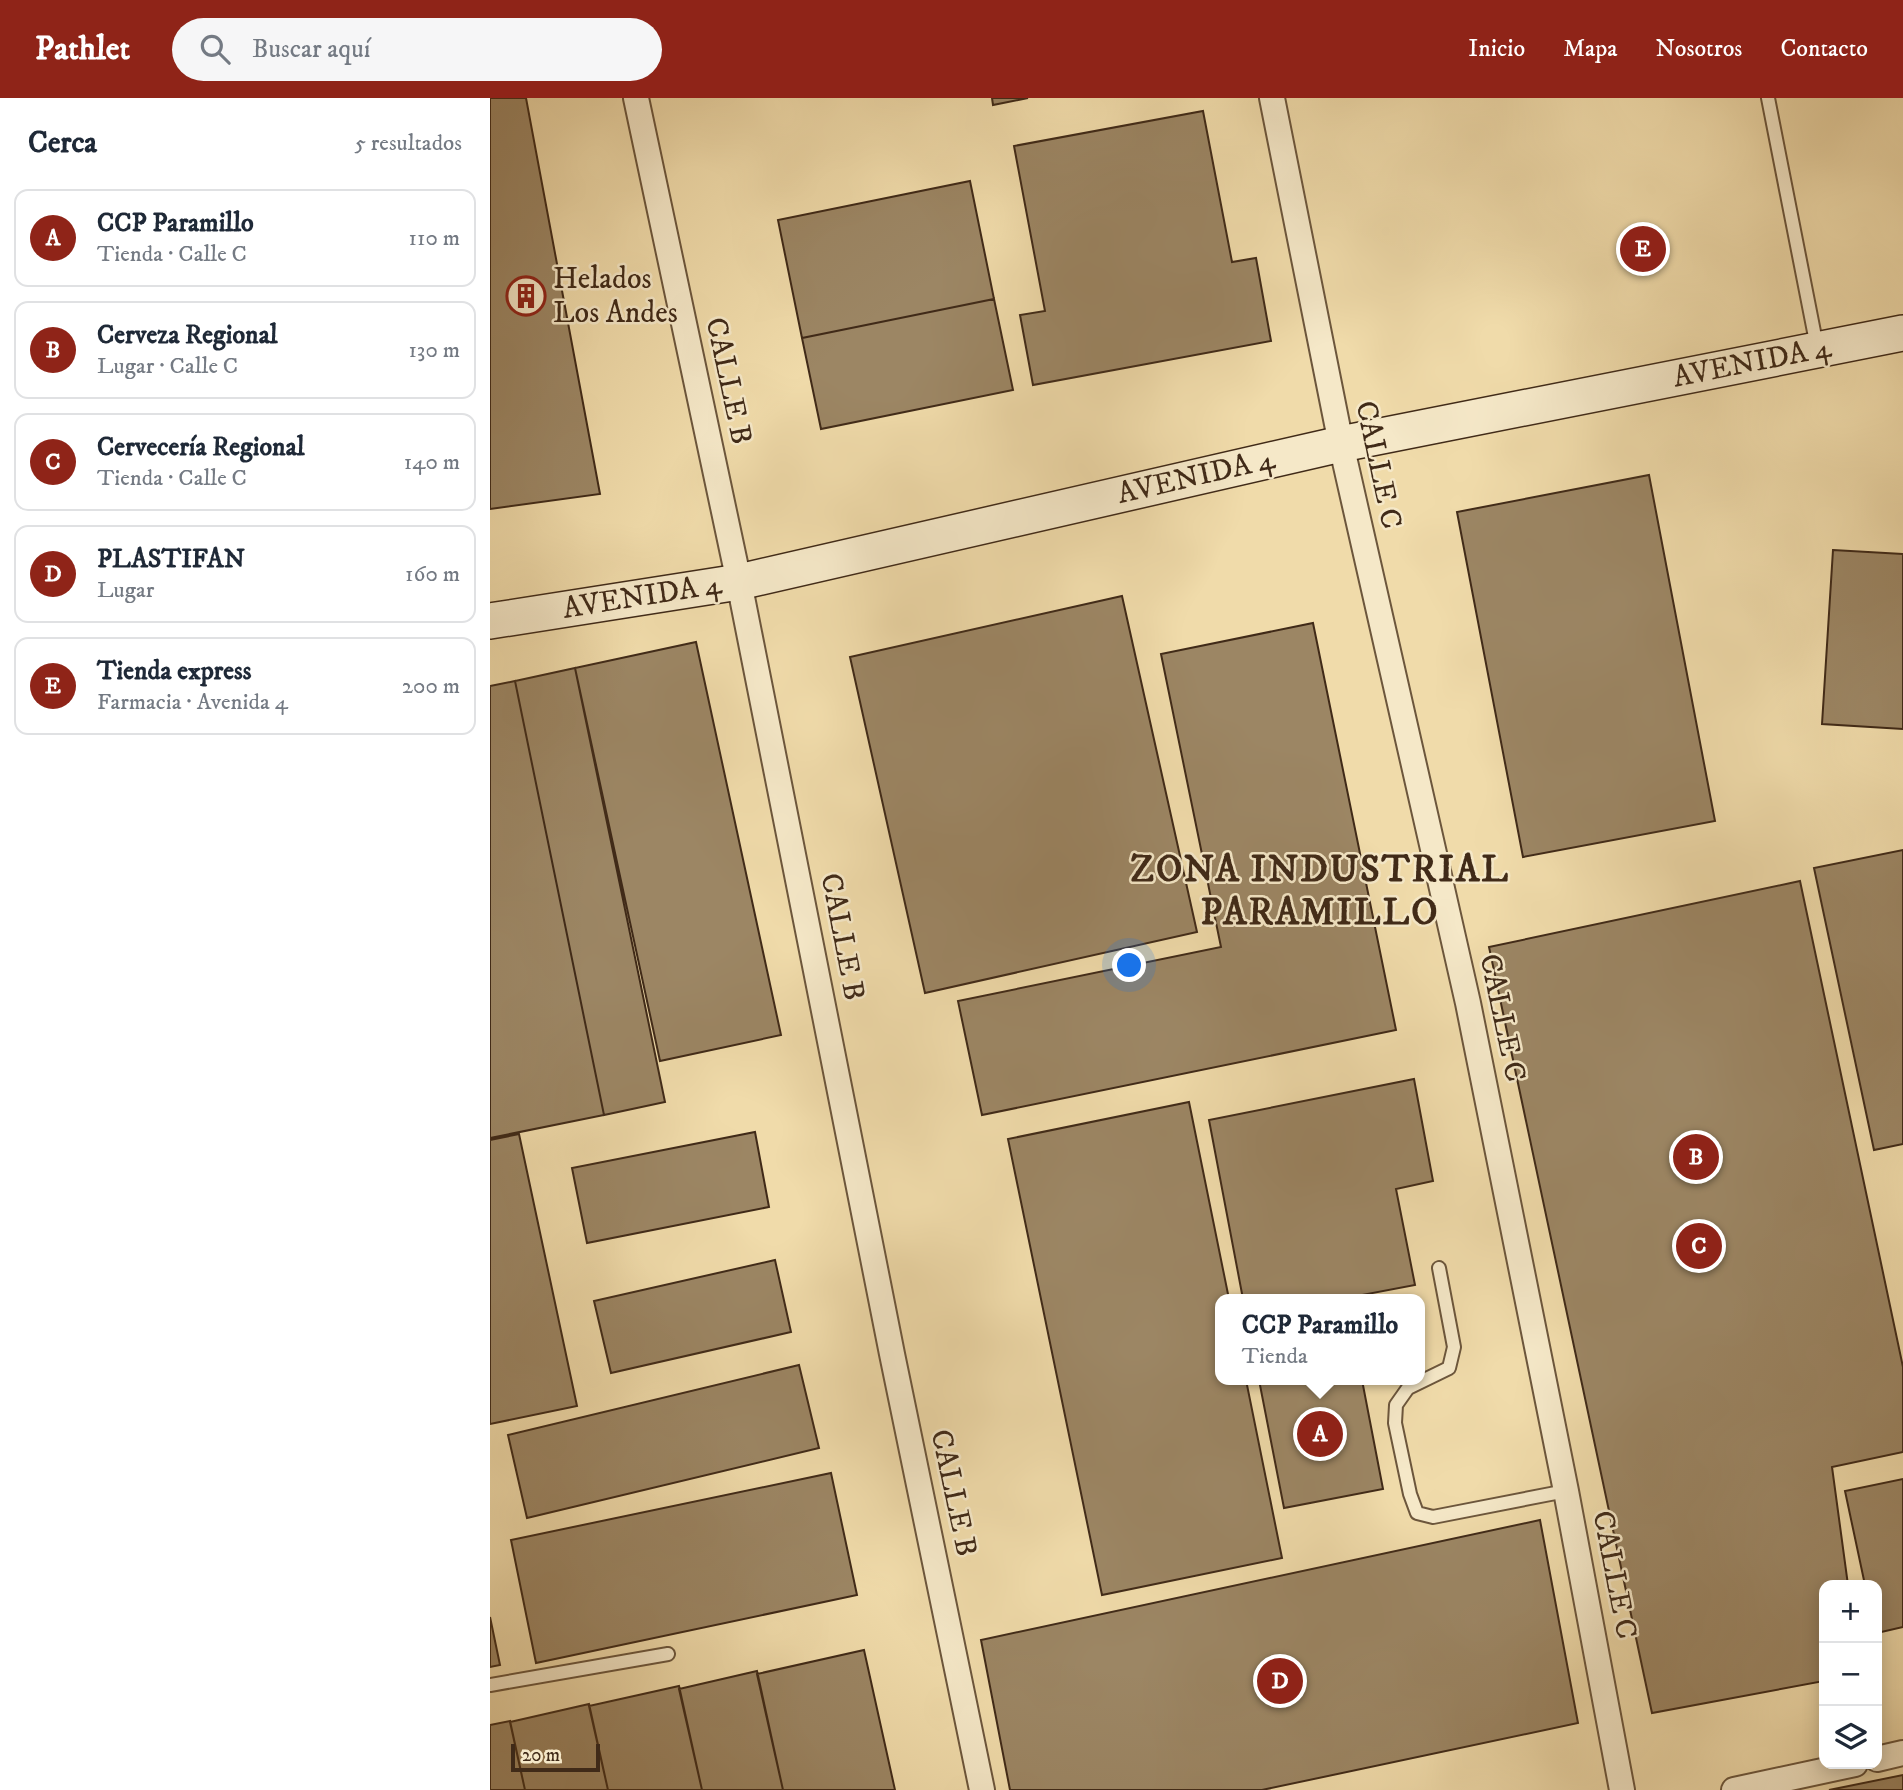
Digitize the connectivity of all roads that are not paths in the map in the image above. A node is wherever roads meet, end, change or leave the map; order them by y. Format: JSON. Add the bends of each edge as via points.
{"nodes":[{"id":1,"x":636,"y":98,"type":"edge"},
{"id":2,"x":1272,"y":98,"type":"edge"},
{"id":3,"x":1768,"y":98,"type":"edge"},
{"id":4,"x":1903,"y":333,"type":"edge"},
{"id":5,"x":1818,"y":350,"type":"junction"},
{"id":6,"x":1341,"y":444,"type":"junction"},
{"id":7,"x":739,"y":582,"type":"junction"},
{"id":8,"x":490,"y":621,"type":"edge"},
{"id":9,"x":1439,"y":1268,"type":"dead end"},
{"id":10,"x":1425,"y":1380,"type":"edge"},
{"id":11,"x":1414,"y":1385,"type":"edge"},
{"id":12,"x":1566,"y":1490,"type":"junction"},
{"id":13,"x":668,"y":1654,"type":"dead end"},
{"id":14,"x":490,"y":1685,"type":"edge"},
{"id":15,"x":1903,"y":1753,"type":"edge"},
{"id":16,"x":1882,"y":1758,"type":"edge"},
{"id":17,"x":1832,"y":1769,"type":"edge"},
{"id":18,"x":982,"y":1790,"type":"edge"},
{"id":19,"x":1622,"y":1790,"type":"edge"},
{"id":20,"x":1734,"y":1790,"type":"edge"}],
"edges":[{"from":1,"to":7,"type":"street","name":"CALLE B"},
{"from":2,"to":6,"type":"street","name":"CALLE C"},
{"from":3,"to":5,"type":"lane"},
{"from":4,"to":5,"type":"main road","name":"AVENIDA 4"},
{"from":5,"to":6,"type":"main road","name":"AVENIDA 4"},
{"from":6,"to":7,"type":"main road","name":"AVENIDA 4"},
{"from":6,"to":12,"type":"street","name":"CALLE C","via":[[1468,1003]]},
{"from":7,"to":8,"type":"main road","name":"AVENIDA 4"},
{"from":7,"to":18,"type":"street","name":"CALLE B"},
{"from":9,"to":10,"type":"lane","via":[[1454,1347],[1449,1368]]},
{"from":11,"to":12,"type":"lane","via":[[1396,1405],[1395,1423],[1417,1513],[1433,1517]]},
{"from":12,"to":19,"type":"street","name":"CALLE C"},
{"from":13,"to":14,"type":"lane"},
{"from":15,"to":16,"type":"street"},
{"from":17,"to":20,"type":"street"}]}
